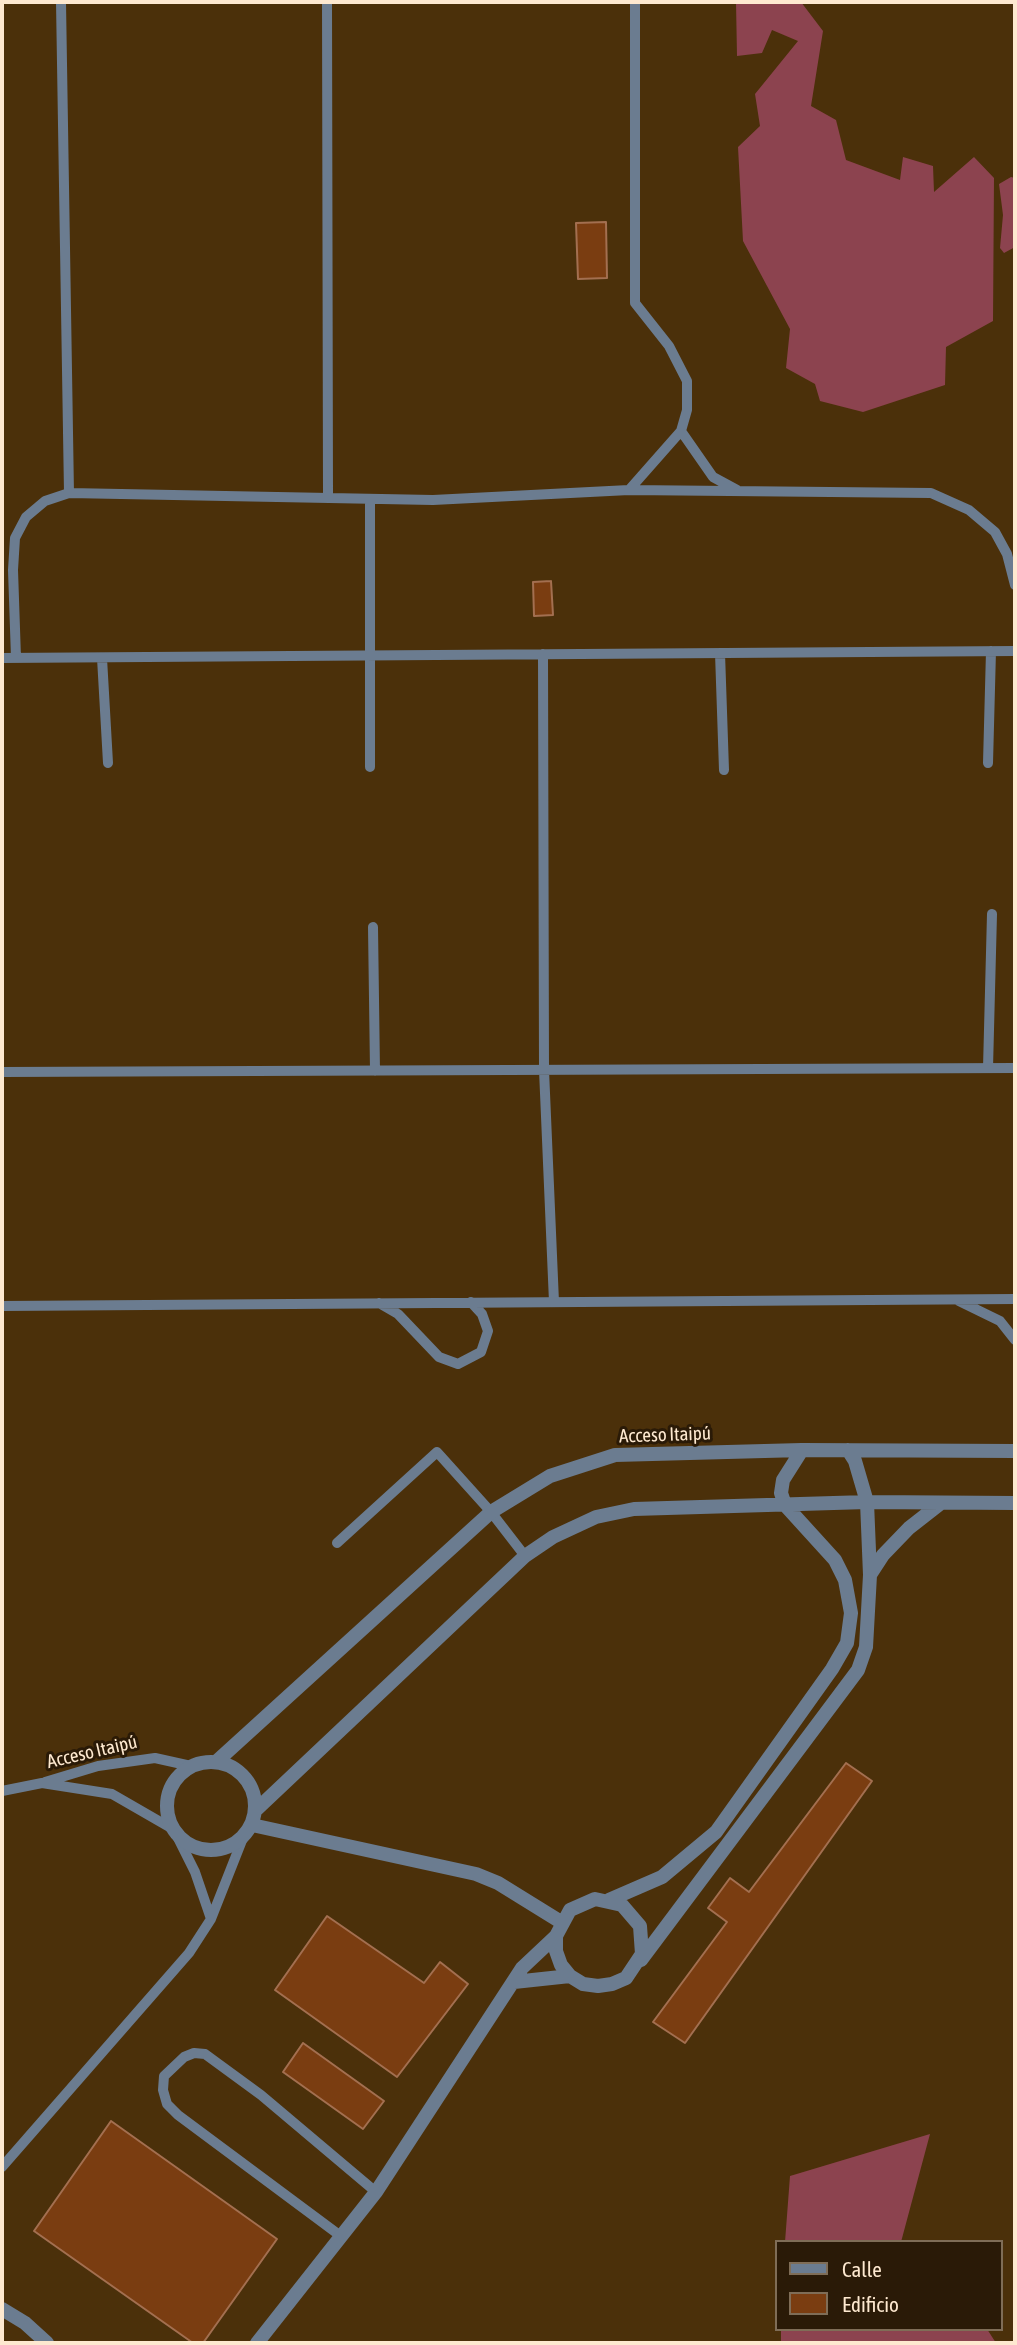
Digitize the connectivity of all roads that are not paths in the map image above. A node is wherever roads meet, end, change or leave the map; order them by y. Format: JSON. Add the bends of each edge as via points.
{"nodes":[{"id":1,"x":61,"y":2,"type":"edge"},
{"id":2,"x":327,"y":2,"type":"edge"},
{"id":3,"x":635,"y":2,"type":"edge"},
{"id":4,"x":681,"y":431,"type":"junction"},
{"id":5,"x":629,"y":490,"type":"junction"},
{"id":6,"x":738,"y":491,"type":"junction"},
{"id":7,"x":69,"y":493,"type":"junction"},
{"id":8,"x":328,"y":498,"type":"junction"},
{"id":9,"x":370,"y":499,"type":"junction"},
{"id":10,"x":1015,"y":585,"type":"edge"},
{"id":11,"x":991,"y":651,"type":"junction"},
{"id":12,"x":1015,"y":651,"type":"edge"},
{"id":13,"x":720,"y":653,"type":"junction"},
{"id":14,"x":543,"y":654,"type":"junction"},
{"id":15,"x":369,"y":656,"type":"junction"},
{"id":16,"x":16,"y":658,"type":"junction"},
{"id":17,"x":102,"y":658,"type":"junction"},
{"id":18,"x":2,"y":659,"type":"edge"},
{"id":19,"x":108,"y":763,"type":"dead end"},
{"id":20,"x":988,"y":763,"type":"dead end"},
{"id":21,"x":370,"y":767,"type":"dead end"},
{"id":22,"x":724,"y":770,"type":"dead end"},
{"id":23,"x":992,"y":914,"type":"dead end"},
{"id":24,"x":373,"y":927,"type":"dead end"},
{"id":25,"x":988,"y":1068,"type":"junction"},
{"id":26,"x":1015,"y":1068,"type":"edge"},
{"id":27,"x":544,"y":1070,"type":"junction"},
{"id":28,"x":375,"y":1071,"type":"junction"},
{"id":29,"x":2,"y":1072,"type":"edge"},
{"id":30,"x":956,"y":1299,"type":"junction"},
{"id":31,"x":1015,"y":1299,"type":"edge"},
{"id":32,"x":471,"y":1302,"type":"junction"},
{"id":33,"x":554,"y":1302,"type":"junction"},
{"id":34,"x":379,"y":1303,"type":"junction"},
{"id":35,"x":2,"y":1306,"type":"edge"},
{"id":36,"x":1015,"y":1340,"type":"edge"},
{"id":37,"x":802,"y":1450,"type":"junction"},
{"id":38,"x":848,"y":1450,"type":"junction"},
{"id":39,"x":1015,"y":1451,"type":"edge"},
{"id":40,"x":867,"y":1502,"type":"junction"},
{"id":41,"x":941,"y":1503,"type":"junction"},
{"id":42,"x":1015,"y":1503,"type":"edge"},
{"id":43,"x":785,"y":1505,"type":"junction"},
{"id":44,"x":491,"y":1512,"type":"junction"},
{"id":45,"x":337,"y":1543,"type":"dead end"},
{"id":46,"x":525,"y":1556,"type":"junction"},
{"id":47,"x":870,"y":1575,"type":"junction"},
{"id":48,"x":216,"y":1762,"type":"junction"},
{"id":49,"x":191,"y":1766,"type":"junction"},
{"id":50,"x":42,"y":1783,"type":"junction"},
{"id":51,"x":2,"y":1791,"type":"edge"},
{"id":52,"x":256,"y":1810,"type":"junction"},
{"id":53,"x":252,"y":1825,"type":"junction"},
{"id":54,"x":174,"y":1832,"type":"junction"},
{"id":55,"x":243,"y":1838,"type":"junction"},
{"id":56,"x":609,"y":1900,"type":"junction"},
{"id":57,"x":211,"y":1919,"type":"junction"},
{"id":58,"x":558,"y":1929,"type":"junction"},
{"id":59,"x":636,"y":1967,"type":"junction"},
{"id":60,"x":570,"y":1976,"type":"junction"},
{"id":61,"x":514,"y":1982,"type":"junction"},
{"id":62,"x":2,"y":2167,"type":"edge"},
{"id":63,"x":376,"y":2192,"type":"junction"},
{"id":64,"x":342,"y":2237,"type":"junction"},
{"id":65,"x":2,"y":2309,"type":"edge"},
{"id":66,"x":47,"y":2343,"type":"edge"},
{"id":67,"x":257,"y":2343,"type":"edge"}],
"edges":[{"from":1,"to":7,"type":"lane"},
{"from":2,"to":8,"type":"lane"},
{"from":3,"to":4,"type":"lane","via":[[635,303],[669,346],[687,381]]},
{"from":4,"to":5,"type":"lane"},
{"from":4,"to":6,"type":"lane","via":[[713,477]]},
{"from":5,"to":6,"type":"lane"},
{"from":5,"to":9,"type":"lane"},
{"from":6,"to":10,"type":"lane","via":[[931,493],[970,510],[995,532]]},
{"from":7,"to":8,"type":"lane"},
{"from":7,"to":16,"type":"lane","via":[[45,501],[26,517],[15,538]]},
{"from":8,"to":9,"type":"lane"},
{"from":9,"to":15,"type":"lane"},
{"from":11,"to":12,"type":"lane"},
{"from":11,"to":13,"type":"lane"},
{"from":11,"to":20,"type":"lane"},
{"from":13,"to":14,"type":"lane"},
{"from":13,"to":22,"type":"lane"},
{"from":14,"to":15,"type":"lane"},
{"from":14,"to":27,"type":"lane"},
{"from":15,"to":17,"type":"lane"},
{"from":15,"to":21,"type":"lane"},
{"from":16,"to":17,"type":"lane"},
{"from":16,"to":18,"type":"lane"},
{"from":17,"to":19,"type":"lane"},
{"from":23,"to":25,"type":"lane"},
{"from":24,"to":28,"type":"lane"},
{"from":25,"to":26,"type":"lane"},
{"from":25,"to":27,"type":"lane"},
{"from":27,"to":28,"type":"lane"},
{"from":27,"to":33,"type":"lane"},
{"from":28,"to":29,"type":"lane"},
{"from":30,"to":31,"type":"lane"},
{"from":30,"to":33,"type":"lane"},
{"from":30,"to":36,"type":"lane","via":[[1000,1321]]},
{"from":32,"to":33,"type":"lane"},
{"from":32,"to":34,"type":"lane"},
{"from":32,"to":34,"type":"lane","via":[[488,1331],[481,1352],[458,1364],[439,1357],[398,1314]]},
{"from":34,"to":35,"type":"lane"},
{"from":37,"to":38,"type":"street","name":"Acceso Itaipú"},
{"from":37,"to":43,"type":"street","via":[[783,1480]]},
{"from":37,"to":44,"type":"street","name":"Acceso Itaipú","via":[[615,1455],[550,1476]]},
{"from":38,"to":39,"type":"street","name":"Acceso Itaipú"},
{"from":38,"to":40,"type":"street"},
{"from":40,"to":41,"type":"street"},
{"from":40,"to":43,"type":"street"},
{"from":40,"to":47,"type":"street"},
{"from":41,"to":42,"type":"street"},
{"from":41,"to":47,"type":"street","via":[[909,1528]]},
{"from":43,"to":46,"type":"street","via":[[621,1512],[596,1517]]},
{"from":43,"to":56,"type":"street","via":[[835,1560],[845,1580],[851,1613],[847,1643],[716,1832],[662,1877]]},
{"from":44,"to":45,"type":"lane","via":[[437,1452]]},
{"from":44,"to":46,"type":"lane"},
{"from":44,"to":48,"type":"street","name":"Acceso Itaipú"},
{"from":46,"to":52,"type":"street"},
{"from":47,"to":59,"type":"street","via":[[866,1647],[858,1670]]},
{"from":48,"to":49,"type":"street"},
{"from":48,"to":52,"type":"street","via":[[245,1777]]},
{"from":49,"to":50,"type":"lane","name":"Acceso Itaipú","via":[[155,1758],[98,1766]]},
{"from":49,"to":54,"type":"street","via":[[178,1775],[167,1798],[166,1813]]},
{"from":50,"to":51,"type":"lane"},
{"from":50,"to":54,"type":"lane","via":[[112,1794]]},
{"from":52,"to":53,"type":"street"},
{"from":53,"to":55,"type":"street"},
{"from":53,"to":58,"type":"street","via":[[475,1874],[498,1883]]},
{"from":54,"to":55,"type":"street","via":[[192,1847],[215,1851]]},
{"from":54,"to":57,"type":"lane","via":[[195,1872]]},
{"from":55,"to":57,"type":"lane"},
{"from":56,"to":58,"type":"street","via":[[582,1903],[570,1910]]},
{"from":56,"to":59,"type":"street","via":[[628,1910],[640,1926],[643,1940]]},
{"from":57,"to":62,"type":"lane","via":[[189,1953]]},
{"from":58,"to":60,"type":"street","via":[[556,1951]]},
{"from":58,"to":61,"type":"street"},
{"from":59,"to":60,"type":"street","via":[[612,1984],[583,1984]]},
{"from":60,"to":61,"type":"street"},
{"from":61,"to":63,"type":"street"},
{"from":63,"to":64,"type":"street"},
{"from":63,"to":64,"type":"lane","via":[[205,2054],[184,2057],[164,2076],[167,2104],[178,2115]]},
{"from":64,"to":67,"type":"street"},
{"from":65,"to":66,"type":"street"}]}
